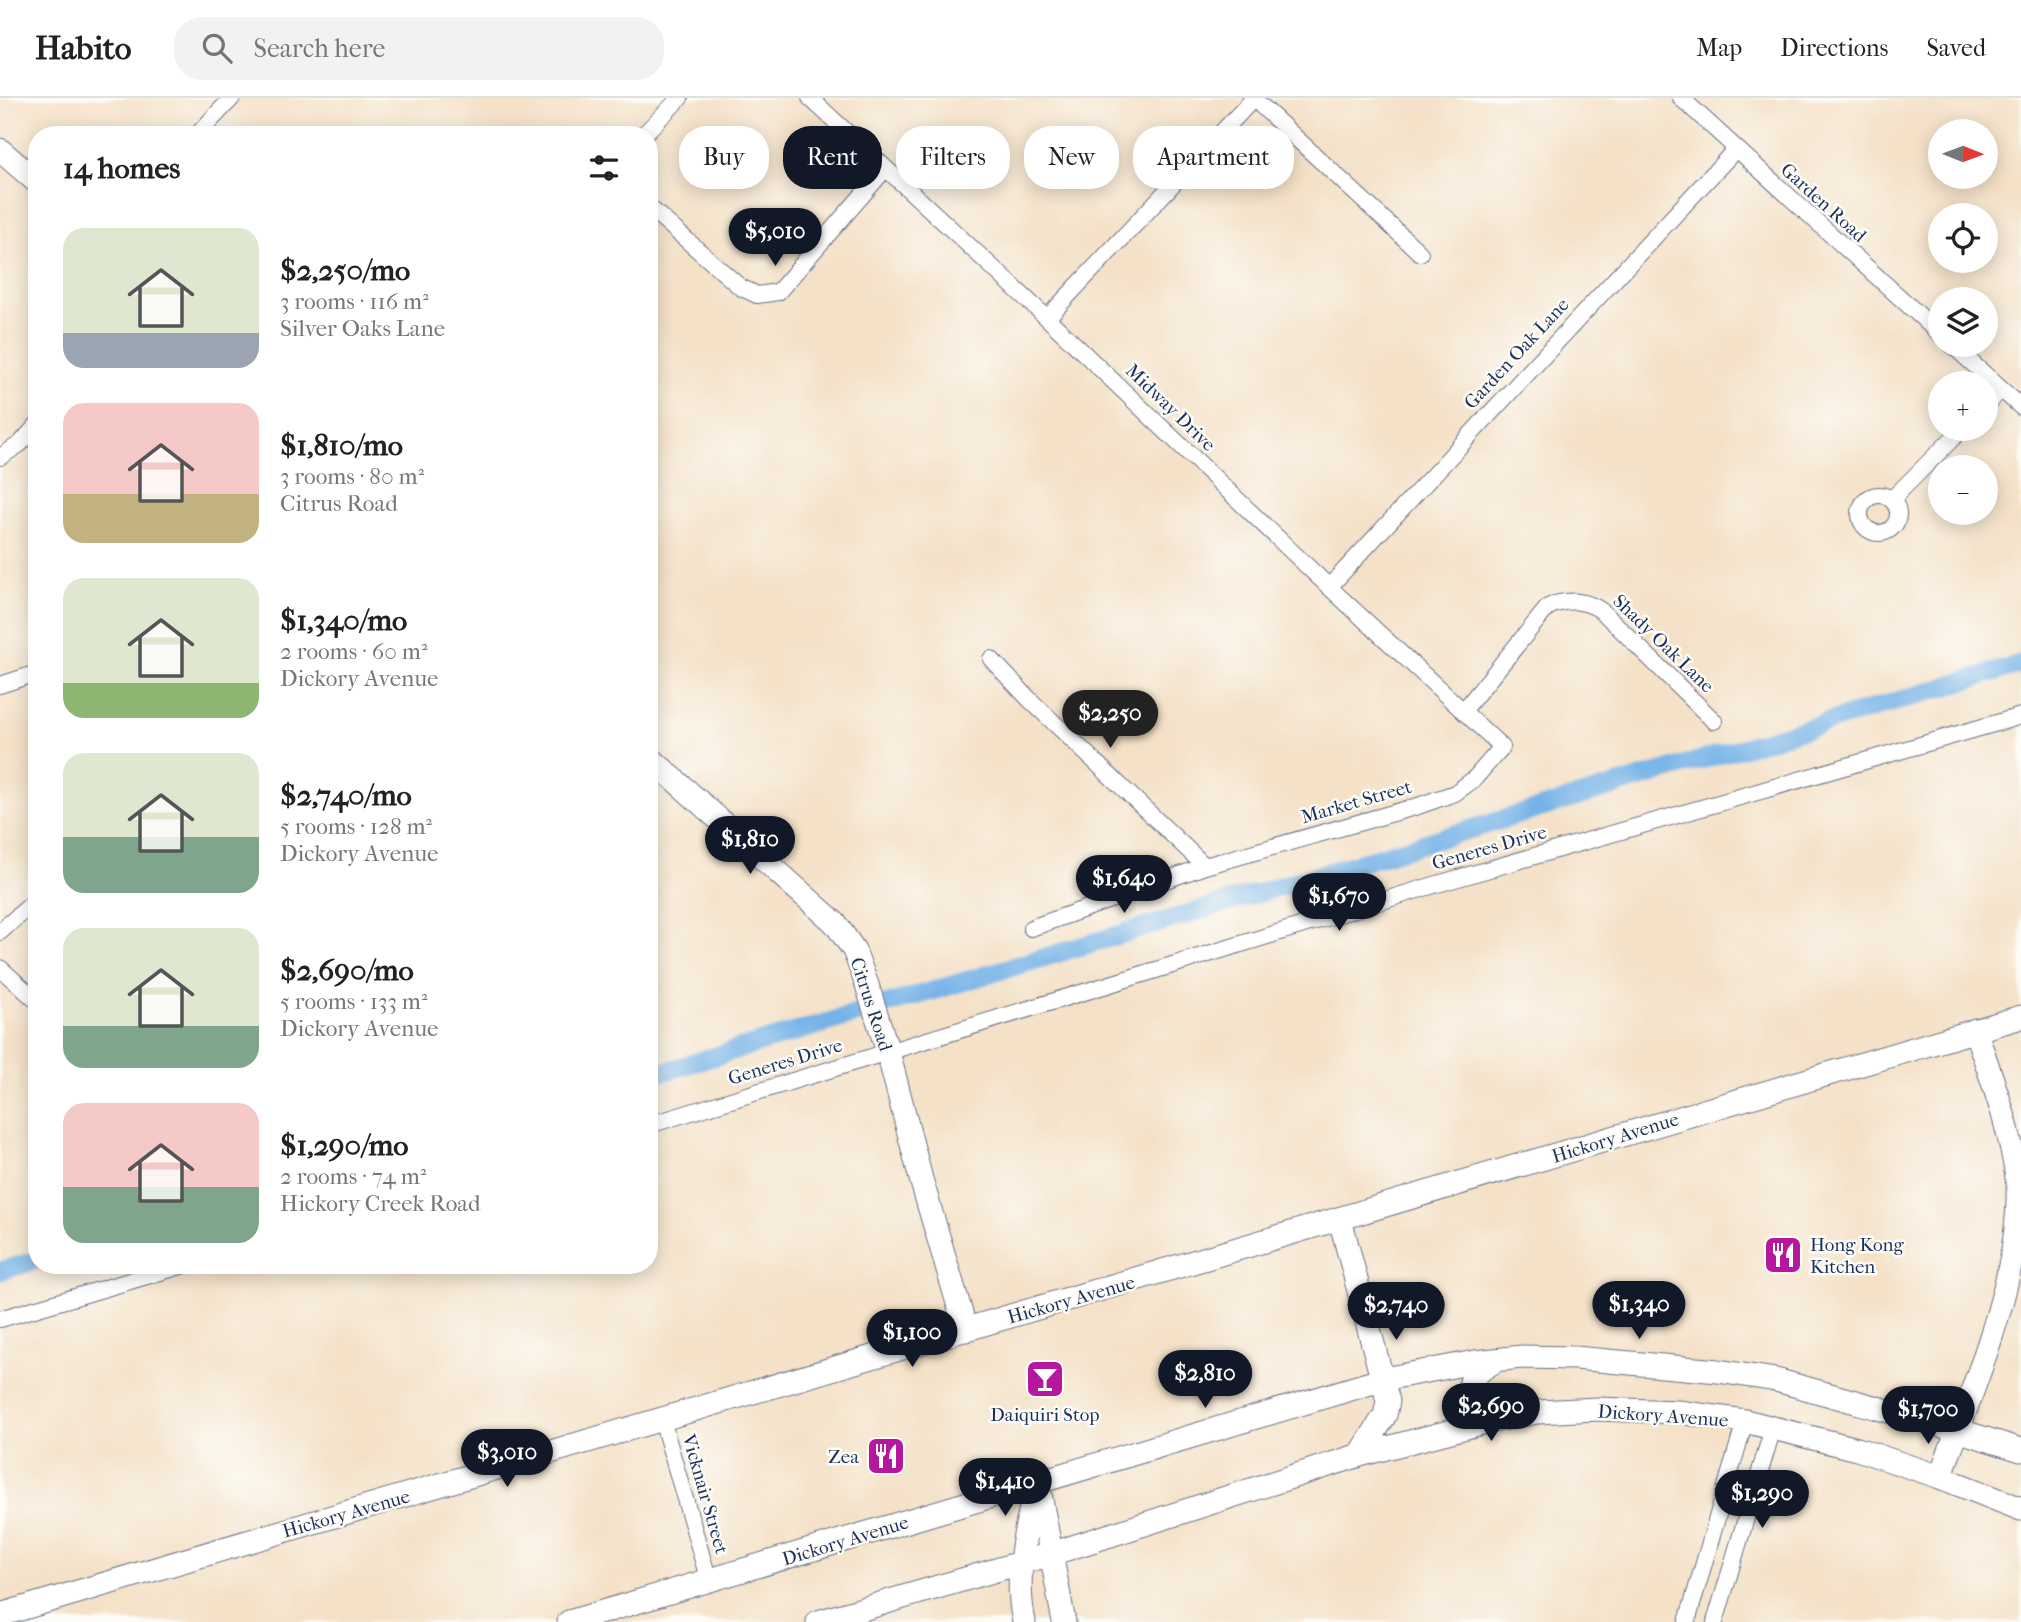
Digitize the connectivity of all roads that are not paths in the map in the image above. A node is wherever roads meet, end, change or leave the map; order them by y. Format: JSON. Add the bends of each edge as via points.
{"nodes":[{"id":1,"x":232,"y":98,"type":"edge"},
{"id":2,"x":680,"y":98,"type":"edge"},
{"id":3,"x":810,"y":98,"type":"edge"},
{"id":4,"x":1253,"y":98,"type":"edge"},
{"id":5,"x":1681,"y":98,"type":"edge"},
{"id":6,"x":206,"y":126,"type":"edge"},
{"id":7,"x":652,"y":126,"type":"edge"},
{"id":8,"x":0,"y":150,"type":"edge"},
{"id":9,"x":1735,"y":150,"type":"junction"},
{"id":10,"x":885,"y":169,"type":"junction"},
{"id":11,"x":28,"y":174,"type":"edge"},
{"id":12,"x":658,"y":215,"type":"edge"},
{"id":13,"x":1420,"y":253,"type":"dead end"},
{"id":14,"x":1047,"y":317,"type":"junction"},
{"id":15,"x":1928,"y":323,"type":"edge"},
{"id":16,"x":1965,"y":357,"type":"edge"},
{"id":17,"x":2001,"y":390,"type":"junction"},
{"id":18,"x":1998,"y":393,"type":"edge"},
{"id":19,"x":2021,"y":407,"type":"edge"},
{"id":20,"x":28,"y":435,"type":"edge"},
{"id":21,"x":1950,"y":441,"type":"edge"},
{"id":22,"x":0,"y":457,"type":"edge"},
{"id":23,"x":1892,"y":499,"type":"dead end"},
{"id":24,"x":1329,"y":587,"type":"junction"},
{"id":25,"x":991,"y":659,"type":"dead end"},
{"id":26,"x":28,"y":676,"type":"edge"},
{"id":27,"x":0,"y":685,"type":"edge"},
{"id":28,"x":1464,"y":710,"type":"junction"},
{"id":29,"x":2021,"y":716,"type":"edge"},
{"id":30,"x":1714,"y":720,"type":"dead end"},
{"id":31,"x":1502,"y":747,"type":"joint"},
{"id":32,"x":658,"y":765,"type":"edge"},
{"id":33,"x":1205,"y":866,"type":"junction"},
{"id":34,"x":28,"y":907,"type":"edge"},
{"id":35,"x":1031,"y":928,"type":"dead end"},
{"id":36,"x":0,"y":933,"type":"edge"},
{"id":37,"x":0,"y":968,"type":"edge"},
{"id":38,"x":28,"y":993,"type":"edge"},
{"id":39,"x":2021,"y":1017,"type":"edge"},
{"id":40,"x":1975,"y":1030,"type":"junction"},
{"id":41,"x":886,"y":1047,"type":"junction"},
{"id":42,"x":658,"y":1122,"type":"edge"},
{"id":43,"x":2020,"y":1186,"type":"edge"},
{"id":44,"x":1340,"y":1219,"type":"junction"},
{"id":45,"x":153,"y":1274,"type":"edge"},
{"id":46,"x":0,"y":1319,"type":"edge"},
{"id":47,"x":966,"y":1330,"type":"junction"},
{"id":48,"x":1497,"y":1360,"type":"junction"},
{"id":49,"x":1384,"y":1379,"type":"junction"},
{"id":50,"x":1505,"y":1418,"type":"junction"},
{"id":51,"x":662,"y":1420,"type":"junction"},
{"id":52,"x":1745,"y":1421,"type":"junction"},
{"id":53,"x":1773,"y":1428,"type":"junction"},
{"id":54,"x":1957,"y":1430,"type":"junction"},
{"id":55,"x":2021,"y":1450,"type":"edge"},
{"id":56,"x":1360,"y":1455,"type":"junction"},
{"id":57,"x":1940,"y":1477,"type":"junction"},
{"id":58,"x":1038,"y":1482,"type":"junction"},
{"id":59,"x":2021,"y":1508,"type":"edge"},
{"id":60,"x":1051,"y":1554,"type":"junction"},
{"id":61,"x":1021,"y":1563,"type":"junction"},
{"id":62,"x":709,"y":1580,"type":"junction"},
{"id":63,"x":0,"y":1615,"type":"edge"},
{"id":64,"x":569,"y":1622,"type":"edge"},
{"id":65,"x":818,"y":1622,"type":"edge"},
{"id":66,"x":1024,"y":1622,"type":"edge"},
{"id":67,"x":1064,"y":1622,"type":"edge"},
{"id":68,"x":1687,"y":1622,"type":"edge"},
{"id":69,"x":1714,"y":1622,"type":"edge"}],
"edges":[{"from":1,"to":6,"type":"street"},
{"from":2,"to":7,"type":"street"},
{"from":3,"to":10,"type":"street","name":"Midway Drive"},
{"from":4,"to":13,"type":"street"},
{"from":4,"to":14,"type":"street"},
{"from":5,"to":9,"type":"street","name":"Garden Road"},
{"from":8,"to":11,"type":"main road"},
{"from":9,"to":15,"type":"street","name":"Garden Road"},
{"from":9,"to":24,"type":"street","name":"Garden Oak Lane"},
{"from":10,"to":12,"type":"street","via":[[778,292],[757,295],[740,287]]},
{"from":10,"to":14,"type":"street","name":"Midway Drive"},
{"from":14,"to":24,"type":"street","name":"Midway Drive"},
{"from":16,"to":17,"type":"street"},
{"from":17,"to":18,"type":"street"},
{"from":17,"to":19,"type":"street"},
{"from":20,"to":22,"type":"street"},
{"from":21,"to":23,"type":"street"},
{"from":24,"to":28,"type":"street","name":"Midway Drive"},
{"from":25,"to":33,"type":"street"},
{"from":26,"to":27,"type":"street"},
{"from":28,"to":30,"type":"street","name":"Shady Oak Lane","via":[[1548,607],[1581,601],[1603,612]]},
{"from":28,"to":31,"type":"street","name":"Midway Drive"},
{"from":29,"to":41,"type":"street","name":"Generes Drive"},
{"from":31,"to":33,"type":"street","name":"Market Street","via":[[1475,779],[1455,793]]},
{"from":32,"to":41,"type":"main road","name":"Citrus Road","via":[[835,923],[854,950]]},
{"from":33,"to":35,"type":"street","name":"Market Street"},
{"from":34,"to":36,"type":"street"},
{"from":37,"to":38,"type":"street"},
{"from":39,"to":40,"type":"main road","name":"Hickory Avenue"},
{"from":40,"to":43,"type":"main road","via":[[2005,1116]]},
{"from":40,"to":44,"type":"main road","name":"Hickory Avenue"},
{"from":41,"to":42,"type":"street","name":"Generes Drive"},
{"from":41,"to":47,"type":"main road","name":"Citrus Road"},
{"from":43,"to":54,"type":"main road","via":[[2017,1243],[2000,1319]]},
{"from":44,"to":47,"type":"main road","name":"Hickory Avenue"},
{"from":44,"to":49,"type":"main road"},
{"from":45,"to":46,"type":"street"},
{"from":47,"to":51,"type":"main road","name":"Hickory Avenue"},
{"from":48,"to":49,"type":"main road","name":"Dickory Avenue"},
{"from":48,"to":50,"type":"main road","via":[[1472,1381],[1471,1395],[1485,1416]]},
{"from":48,"to":54,"type":"main road","name":"Dickory Avenue","via":[[1575,1358],[1718,1370],[1776,1380]]},
{"from":49,"to":56,"type":"main road","via":[[1385,1415]]},
{"from":49,"to":58,"type":"main road","name":"Dickory Avenue"},
{"from":50,"to":52,"type":"main road","name":"Dickory Avenue","via":[[1598,1409],[1678,1412]]},
{"from":50,"to":56,"type":"main road","name":"Dickory Avenue"},
{"from":51,"to":62,"type":"street","name":"Vicknair Street"},
{"from":51,"to":63,"type":"main road","name":"Hickory Avenue"},
{"from":52,"to":53,"type":"main road","name":"Dickory Avenue"},
{"from":52,"to":68,"type":"street"},
{"from":53,"to":57,"type":"main road","name":"Dickory Avenue"},
{"from":53,"to":69,"type":"street"},
{"from":54,"to":55,"type":"main road","name":"Dickory Avenue"},
{"from":54,"to":57,"type":"main road"},
{"from":56,"to":60,"type":"main road","name":"Dickory Avenue"},
{"from":57,"to":59,"type":"main road","name":"Dickory Avenue"},
{"from":58,"to":60,"type":"main road"},
{"from":58,"to":61,"type":"main road"},
{"from":58,"to":62,"type":"main road","name":"Dickory Avenue"},
{"from":60,"to":61,"type":"main road","name":"Dickory Avenue"},
{"from":60,"to":67,"type":"main road"},
{"from":61,"to":65,"type":"main road","name":"Dickory Avenue"},
{"from":61,"to":66,"type":"main road","via":[[1019,1600]]},
{"from":62,"to":64,"type":"main road","name":"Dickory Avenue"}]}
